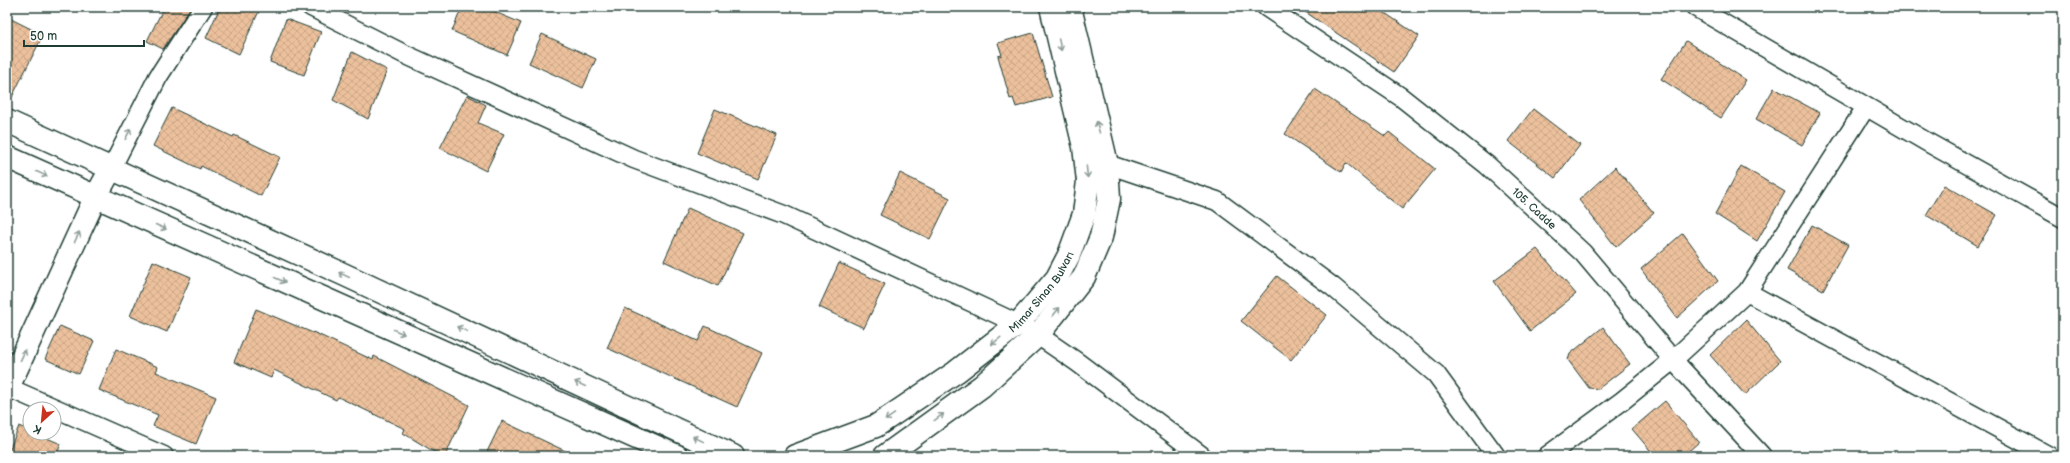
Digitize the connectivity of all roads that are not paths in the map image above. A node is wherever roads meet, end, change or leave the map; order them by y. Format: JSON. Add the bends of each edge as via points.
{"nodes":[{"id":1,"x":203,"y":7,"type":"edge"},
{"id":2,"x":311,"y":7,"type":"edge"},
{"id":3,"x":1051,"y":7,"type":"edge"},
{"id":4,"x":1070,"y":7,"type":"edge"},
{"id":5,"x":1266,"y":7,"type":"edge"},
{"id":6,"x":1694,"y":7,"type":"edge"},
{"id":7,"x":1866,"y":107,"type":"junction"},
{"id":8,"x":7,"y":121,"type":"edge"},
{"id":9,"x":7,"y":157,"type":"edge"},
{"id":10,"x":1107,"y":164,"type":"junction"},
{"id":11,"x":111,"y":169,"type":"junction"},
{"id":12,"x":95,"y":198,"type":"junction"},
{"id":13,"x":2063,"y":218,"type":"edge"},
{"id":14,"x":1747,"y":292,"type":"junction"},
{"id":15,"x":1018,"y":324,"type":"junction"},
{"id":16,"x":1038,"y":335,"type":"junction"},
{"id":17,"x":1673,"y":360,"type":"junction"},
{"id":18,"x":7,"y":388,"type":"edge"},
{"id":19,"x":164,"y":456,"type":"edge"},
{"id":20,"x":677,"y":456,"type":"edge"},
{"id":21,"x":733,"y":456,"type":"edge"},
{"id":22,"x":795,"y":456,"type":"edge"},
{"id":23,"x":884,"y":456,"type":"edge"},
{"id":24,"x":1202,"y":456,"type":"edge"},
{"id":25,"x":1496,"y":456,"type":"edge"},
{"id":26,"x":1547,"y":456,"type":"edge"},
{"id":27,"x":1762,"y":456,"type":"edge"},
{"id":28,"x":2048,"y":456,"type":"edge"}],
"edges":[{"from":11,"to":1,"type":"street","one_way":true,"via":[[158,77]]},
{"from":2,"to":15,"type":"street","via":[[402,53],[634,159],[784,215]]},
{"from":3,"to":15,"type":"main road","name":"Mimar Sinan Bulvarı","one_way":true,"via":[[1084,148],[1088,180],[1084,214],[1069,254],[1057,278]]},
{"from":10,"to":4,"type":"main road","one_way":true},
{"from":5,"to":17,"type":"street","name":"105. Cadde","via":[[1401,97],[1486,165],[1583,253]]},
{"from":6,"to":7,"type":"street"},
{"from":7,"to":13,"type":"street"},
{"from":7,"to":14,"type":"street"},
{"from":8,"to":11,"type":"main road"},
{"from":9,"to":12,"type":"main road","one_way":true},
{"from":16,"to":10,"type":"main road","one_way":true,"via":[[1084,277],[1101,237],[1109,199]]},
{"from":10,"to":25,"type":"street","via":[[1217,201],[1333,287],[1436,374]]},
{"from":11,"to":12,"type":"main road"},
{"from":21,"to":11,"type":"main road","one_way":true},
{"from":18,"to":12,"type":"main road","one_way":true},
{"from":12,"to":20,"type":"main road","one_way":true},
{"from":14,"to":17,"type":"street"},
{"from":14,"to":28,"type":"street"},
{"from":15,"to":16,"type":"street"},
{"from":15,"to":22,"type":"main road","name":"Mimar Sinan Bulvarı","one_way":true,"via":[[956,372],[876,426]]},
{"from":23,"to":16,"type":"main road","one_way":true,"via":[[982,386]]},
{"from":16,"to":24,"type":"street"},
{"from":17,"to":26,"type":"street"},
{"from":17,"to":27,"type":"street","name":"105. Cadde"},
{"from":18,"to":19,"type":"street"}]}
